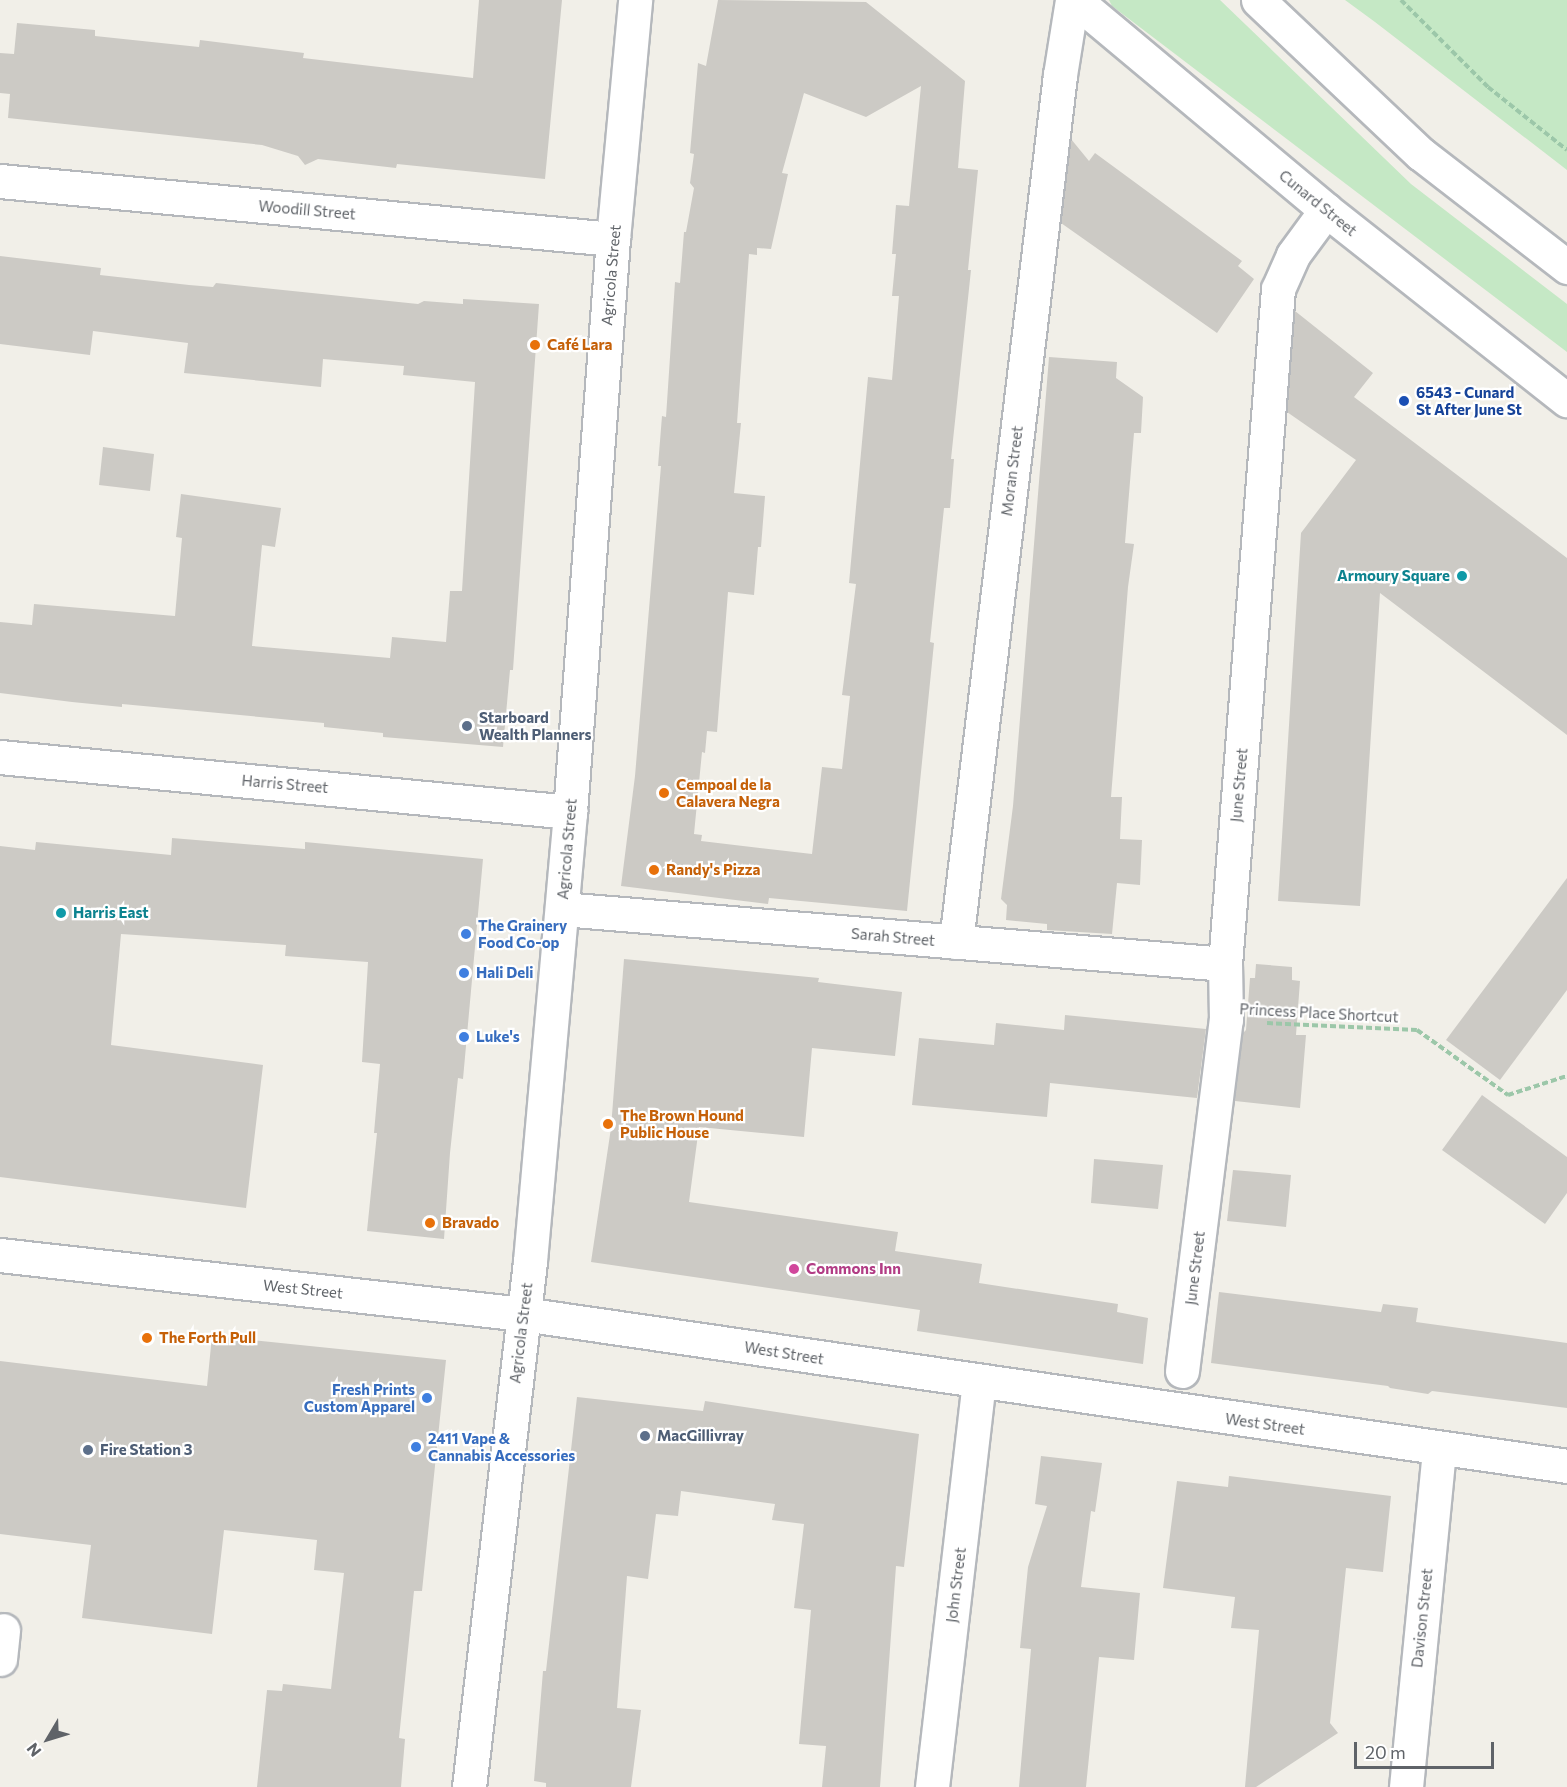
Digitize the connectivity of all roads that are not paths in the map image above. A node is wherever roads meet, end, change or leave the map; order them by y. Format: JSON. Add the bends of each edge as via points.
{"nodes":[{"id":1,"x":1074,"y":0,"type":"edge"},
{"id":2,"x":1258,"y":0,"type":"edge"},
{"id":3,"x":638,"y":6,"type":"edge"},
{"id":4,"x":0,"y":181,"type":"edge"},
{"id":5,"x":1326,"y":210,"type":"junction"},
{"id":6,"x":613,"y":239,"type":"junction"},
{"id":7,"x":1567,"y":267,"type":"edge"},
{"id":8,"x":1567,"y":400,"type":"edge"},
{"id":9,"x":0,"y":757,"type":"edge"},
{"id":10,"x":570,"y":812,"type":"junction"},
{"id":11,"x":562,"y":909,"type":"junction"},
{"id":12,"x":956,"y":942,"type":"junction"},
{"id":13,"x":1225,"y":964,"type":"junction"},
{"id":14,"x":0,"y":1255,"type":"edge"},
{"id":15,"x":523,"y":1314,"type":"junction"},
{"id":16,"x":1182,"y":1371,"type":"dead end"},
{"id":17,"x":980,"y":1382,"type":"junction"},
{"id":18,"x":1439,"y":1449,"type":"junction"},
{"id":19,"x":1567,"y":1466,"type":"edge"},
{"id":20,"x":469,"y":1787,"type":"edge"},
{"id":21,"x":932,"y":1787,"type":"edge"},
{"id":22,"x":1406,"y":1787,"type":"edge"}],
"edges":[{"from":1,"to":5,"type":"street","name":"Cunard Street"},
{"from":1,"to":12,"type":"street","name":"Moran Street","via":[[1058,87]]},
{"from":2,"to":7,"type":"street","via":[[1421,154]]},
{"from":3,"to":6,"type":"street","name":"Agricola Street"},
{"from":4,"to":6,"type":"street","name":"Woodill Street"},
{"from":5,"to":8,"type":"street","name":"Cunard Street"},
{"from":5,"to":13,"type":"street","name":"June Street","via":[[1293,255],[1278,289]]},
{"from":6,"to":10,"type":"street","name":"Agricola Street"},
{"from":9,"to":10,"type":"street","name":"Harris Street"},
{"from":10,"to":11,"type":"street","name":"Agricola Street"},
{"from":11,"to":12,"type":"street","name":"Sarah Street"},
{"from":11,"to":15,"type":"street","name":"Agricola Street"},
{"from":12,"to":13,"type":"street","name":"Sarah Street"},
{"from":13,"to":16,"type":"street","name":"June Street","via":[[1226,1020]]},
{"from":14,"to":15,"type":"street","name":"West Street"},
{"from":15,"to":17,"type":"street","name":"West Street"},
{"from":15,"to":20,"type":"street","name":"Agricola Street"},
{"from":17,"to":18,"type":"street","name":"West Street"},
{"from":17,"to":21,"type":"street","name":"John Street"},
{"from":18,"to":19,"type":"street","name":"West Street"},
{"from":18,"to":22,"type":"street","name":"Davison Street"}]}
